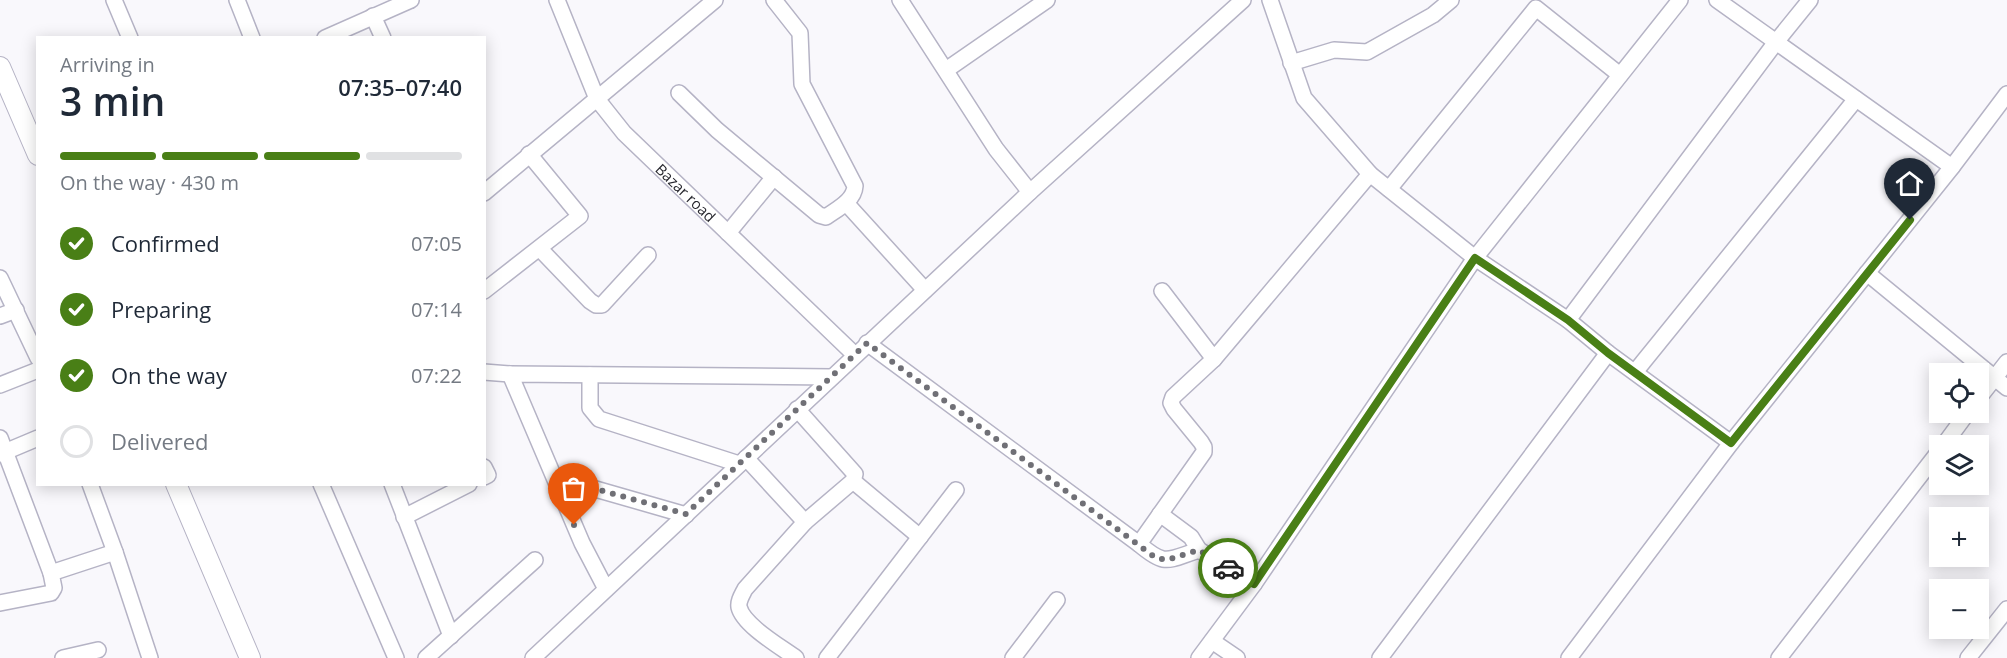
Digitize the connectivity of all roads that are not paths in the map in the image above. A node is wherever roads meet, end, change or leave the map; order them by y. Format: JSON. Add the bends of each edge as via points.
{"nodes":[{"id":1,"x":114,"y":0,"type":"edge"},
{"id":2,"x":237,"y":0,"type":"edge"},
{"id":3,"x":411,"y":0,"type":"edge"},
{"id":4,"x":557,"y":0,"type":"edge"},
{"id":5,"x":715,"y":0,"type":"edge"},
{"id":6,"x":774,"y":0,"type":"edge"},
{"id":7,"x":900,"y":0,"type":"edge"},
{"id":8,"x":1047,"y":0,"type":"edge"},
{"id":9,"x":1243,"y":0,"type":"edge"},
{"id":10,"x":1270,"y":0,"type":"edge"},
{"id":11,"x":1451,"y":0,"type":"edge"},
{"id":12,"x":1680,"y":0,"type":"edge"},
{"id":13,"x":1717,"y":0,"type":"edge"},
{"id":14,"x":1810,"y":0,"type":"edge"},
{"id":15,"x":373,"y":15,"type":"junction"},
{"id":16,"x":129,"y":36,"type":"edge"},
{"id":17,"x":251,"y":36,"type":"edge"},
{"id":18,"x":329,"y":36,"type":"edge"},
{"id":19,"x":382,"y":36,"type":"edge"},
{"id":20,"x":1776,"y":42,"type":"junction"},
{"id":21,"x":1291,"y":63,"type":"junction"},
{"id":22,"x":0,"y":67,"type":"edge"},
{"id":23,"x":946,"y":70,"type":"junction"},
{"id":24,"x":1620,"y":75,"type":"junction"},
{"id":25,"x":679,"y":93,"type":"dead end"},
{"id":26,"x":2007,"y":94,"type":"edge"},
{"id":27,"x":597,"y":99,"type":"junction"},
{"id":28,"x":1856,"y":99,"type":"junction"},
{"id":29,"x":36,"y":151,"type":"edge"},
{"id":30,"x":530,"y":154,"type":"junction"},
{"id":31,"x":1952,"y":167,"type":"junction"},
{"id":32,"x":1370,"y":174,"type":"junction"},
{"id":33,"x":774,"y":177,"type":"junction"},
{"id":34,"x":1389,"y":189,"type":"junction"},
{"id":35,"x":486,"y":191,"type":"edge"},
{"id":36,"x":1030,"y":192,"type":"junction"},
{"id":37,"x":846,"y":203,"type":"junction"},
{"id":38,"x":728,"y":232,"type":"junction"},
{"id":39,"x":540,"y":249,"type":"junction"},
{"id":40,"x":648,"y":255,"type":"dead end"},
{"id":41,"x":1475,"y":258,"type":"junction"},
{"id":42,"x":1867,"y":273,"type":"junction"},
{"id":43,"x":0,"y":279,"type":"edge"},
{"id":44,"x":486,"y":290,"type":"edge"},
{"id":45,"x":925,"y":290,"type":"junction"},
{"id":46,"x":1162,"y":291,"type":"dead end"},
{"id":47,"x":16,"y":310,"type":"junction"},
{"id":48,"x":0,"y":316,"type":"edge"},
{"id":49,"x":1568,"y":320,"type":"junction"},
{"id":50,"x":867,"y":343,"type":"junction"},
{"id":51,"x":36,"y":353,"type":"edge"},
{"id":52,"x":1608,"y":353,"type":"junction"},
{"id":53,"x":855,"y":355,"type":"junction"},
{"id":54,"x":1214,"y":359,"type":"junction"},
{"id":55,"x":2007,"y":362,"type":"edge"},
{"id":56,"x":36,"y":371,"type":"edge"},
{"id":57,"x":486,"y":372,"type":"edge"},
{"id":58,"x":1635,"y":372,"type":"junction"},
{"id":59,"x":510,"y":374,"type":"junction"},
{"id":60,"x":590,"y":375,"type":"junction"},
{"id":61,"x":832,"y":376,"type":"junction"},
{"id":62,"x":1995,"y":378,"type":"junction"},
{"id":63,"x":0,"y":385,"type":"edge"},
{"id":64,"x":1989,"y":385,"type":"edge"},
{"id":65,"x":2007,"y":388,"type":"edge"},
{"id":66,"x":797,"y":410,"type":"junction"},
{"id":67,"x":36,"y":439,"type":"edge"},
{"id":68,"x":1731,"y":443,"type":"junction"},
{"id":69,"x":2,"y":448,"type":"edge"},
{"id":70,"x":743,"y":461,"type":"junction"},
{"id":71,"x":1929,"y":464,"type":"edge"},
{"id":72,"x":853,"y":481,"type":"junction"},
{"id":73,"x":91,"y":486,"type":"edge"},
{"id":74,"x":177,"y":486,"type":"edge"},
{"id":75,"x":322,"y":486,"type":"edge"},
{"id":76,"x":393,"y":486,"type":"edge"},
{"id":77,"x":465,"y":486,"type":"edge"},
{"id":78,"x":558,"y":488,"type":"junction"},
{"id":79,"x":956,"y":490,"type":"dead end"},
{"id":80,"x":686,"y":514,"type":"junction"},
{"id":81,"x":1160,"y":514,"type":"junction"},
{"id":82,"x":404,"y":517,"type":"junction"},
{"id":83,"x":805,"y":522,"type":"junction"},
{"id":84,"x":920,"y":537,"type":"junction"},
{"id":85,"x":1139,"y":544,"type":"junction"},
{"id":86,"x":1199,"y":550,"type":"junction"},
{"id":87,"x":115,"y":552,"type":"junction"},
{"id":88,"x":535,"y":560,"type":"dead end"},
{"id":89,"x":51,"y":573,"type":"junction"},
{"id":90,"x":1254,"y":584,"type":"junction"},
{"id":91,"x":606,"y":589,"type":"junction"},
{"id":92,"x":1057,"y":600,"type":"dead end"},
{"id":93,"x":0,"y":603,"type":"edge"},
{"id":94,"x":2007,"y":609,"type":"edge"},
{"id":95,"x":451,"y":636,"type":"junction"},
{"id":96,"x":1212,"y":641,"type":"junction"},
{"id":97,"x":98,"y":650,"type":"dead end"},
{"id":98,"x":63,"y":658,"type":"edge"},
{"id":99,"x":150,"y":658,"type":"edge"},
{"id":100,"x":250,"y":658,"type":"edge"},
{"id":101,"x":396,"y":658,"type":"edge"},
{"id":102,"x":426,"y":658,"type":"edge"},
{"id":103,"x":533,"y":658,"type":"edge"},
{"id":104,"x":796,"y":658,"type":"edge"},
{"id":105,"x":827,"y":658,"type":"edge"},
{"id":106,"x":1013,"y":658,"type":"edge"},
{"id":107,"x":1199,"y":658,"type":"edge"},
{"id":108,"x":1237,"y":658,"type":"edge"},
{"id":109,"x":1380,"y":658,"type":"edge"},
{"id":110,"x":1569,"y":658,"type":"edge"},
{"id":111,"x":1779,"y":658,"type":"edge"},
{"id":112,"x":1968,"y":658,"type":"edge"}],
"edges":[{"from":1,"to":16,"type":"street"},
{"from":2,"to":17,"type":"street"},
{"from":3,"to":15,"type":"street"},
{"from":4,"to":27,"type":"street","name":"Bazar road"},
{"from":5,"to":27,"type":"street"},
{"from":6,"to":37,"type":"street","via":[[800,33],[802,84],[855,186]]},
{"from":7,"to":23,"type":"street"},
{"from":8,"to":23,"type":"street"},
{"from":9,"to":36,"type":"street"},
{"from":10,"to":21,"type":"street"},
{"from":11,"to":21,"type":"street","via":[[1433,15],[1367,51],[1334,50]]},
{"from":12,"to":24,"type":"street"},
{"from":13,"to":20,"type":"street"},
{"from":14,"to":20,"type":"street"},
{"from":15,"to":18,"type":"street"},
{"from":15,"to":19,"type":"street"},
{"from":20,"to":28,"type":"street"},
{"from":20,"to":49,"type":"street"},
{"from":21,"to":32,"type":"street","via":[[1304,98]]},
{"from":22,"to":29,"type":"street"},
{"from":23,"to":36,"type":"street","via":[[996,149]]},
{"from":24,"to":34,"type":"street","via":[[1536,8]]},
{"from":24,"to":41,"type":"street"},
{"from":25,"to":33,"type":"street"},
{"from":26,"to":31,"type":"street"},
{"from":27,"to":30,"type":"street"},
{"from":27,"to":38,"type":"street","name":"Bazar road","via":[[624,133]]},
{"from":28,"to":31,"type":"street"},
{"from":28,"to":58,"type":"street"},
{"from":30,"to":35,"type":"street"},
{"from":30,"to":39,"type":"street","via":[[580,216]]},
{"from":31,"to":42,"type":"street"},
{"from":32,"to":34,"type":"street"},
{"from":32,"to":54,"type":"street"},
{"from":33,"to":37,"type":"street","via":[[826,217]]},
{"from":33,"to":38,"type":"street"},
{"from":34,"to":41,"type":"street"},
{"from":36,"to":45,"type":"street"},
{"from":37,"to":45,"type":"street"},
{"from":38,"to":53,"type":"street","name":"Bazar road"},
{"from":39,"to":40,"type":"street","via":[[596,305],[606,302]]},
{"from":39,"to":44,"type":"street"},
{"from":41,"to":49,"type":"street"},
{"from":41,"to":90,"type":"street"},
{"from":42,"to":62,"type":"street"},
{"from":42,"to":68,"type":"street"},
{"from":43,"to":47,"type":"street"},
{"from":45,"to":50,"type":"street"},
{"from":46,"to":54,"type":"street"},
{"from":47,"to":48,"type":"street"},
{"from":47,"to":51,"type":"street"},
{"from":49,"to":52,"type":"street"},
{"from":50,"to":53,"type":"street"},
{"from":50,"to":85,"type":"street"},
{"from":52,"to":58,"type":"street"},
{"from":52,"to":109,"type":"street"},
{"from":53,"to":61,"type":"street"},
{"from":54,"to":81,"type":"street","via":[[1172,400],[1174,409],[1204,452]]},
{"from":55,"to":62,"type":"street"},
{"from":56,"to":63,"type":"street"},
{"from":57,"to":59,"type":"street"},
{"from":58,"to":68,"type":"street"},
{"from":59,"to":60,"type":"street"},
{"from":59,"to":78,"type":"street"},
{"from":60,"to":61,"type":"street"},
{"from":60,"to":70,"type":"street","via":[[590,408],[599,419]]},
{"from":61,"to":66,"type":"street"},
{"from":62,"to":64,"type":"street"},
{"from":62,"to":65,"type":"street"},
{"from":66,"to":70,"type":"street"},
{"from":66,"to":72,"type":"street","via":[[855,474]]},
{"from":67,"to":69,"type":"street"},
{"from":68,"to":110,"type":"street"},
{"from":69,"to":89,"type":"street"},
{"from":70,"to":80,"type":"street"},
{"from":70,"to":83,"type":"street"},
{"from":71,"to":111,"type":"street"},
{"from":72,"to":83,"type":"street"},
{"from":72,"to":84,"type":"street"},
{"from":73,"to":87,"type":"street"},
{"from":74,"to":100,"type":"street"},
{"from":75,"to":101,"type":"street"},
{"from":76,"to":82,"type":"street"},
{"from":77,"to":82,"type":"street"},
{"from":78,"to":80,"type":"street","via":[[578,484]]},
{"from":78,"to":91,"type":"street"},
{"from":79,"to":84,"type":"street"},
{"from":80,"to":91,"type":"street"},
{"from":81,"to":85,"type":"street"},
{"from":81,"to":86,"type":"street","via":[[1186,532]]},
{"from":82,"to":95,"type":"street"},
{"from":83,"to":104,"type":"street","via":[[739,600],[748,620]]},
{"from":84,"to":105,"type":"street"},
{"from":85,"to":86,"type":"street","via":[[1156,558],[1167,560]]},
{"from":86,"to":90,"type":"street"},
{"from":87,"to":89,"type":"street"},
{"from":87,"to":99,"type":"street"},
{"from":88,"to":95,"type":"street"},
{"from":89,"to":93,"type":"street","via":[[51,593]]},
{"from":90,"to":96,"type":"street"},
{"from":91,"to":103,"type":"street"},
{"from":92,"to":106,"type":"street"},
{"from":94,"to":112,"type":"street"},
{"from":95,"to":102,"type":"street"},
{"from":96,"to":107,"type":"street"},
{"from":96,"to":108,"type":"street"},
{"from":97,"to":98,"type":"street"}]}
